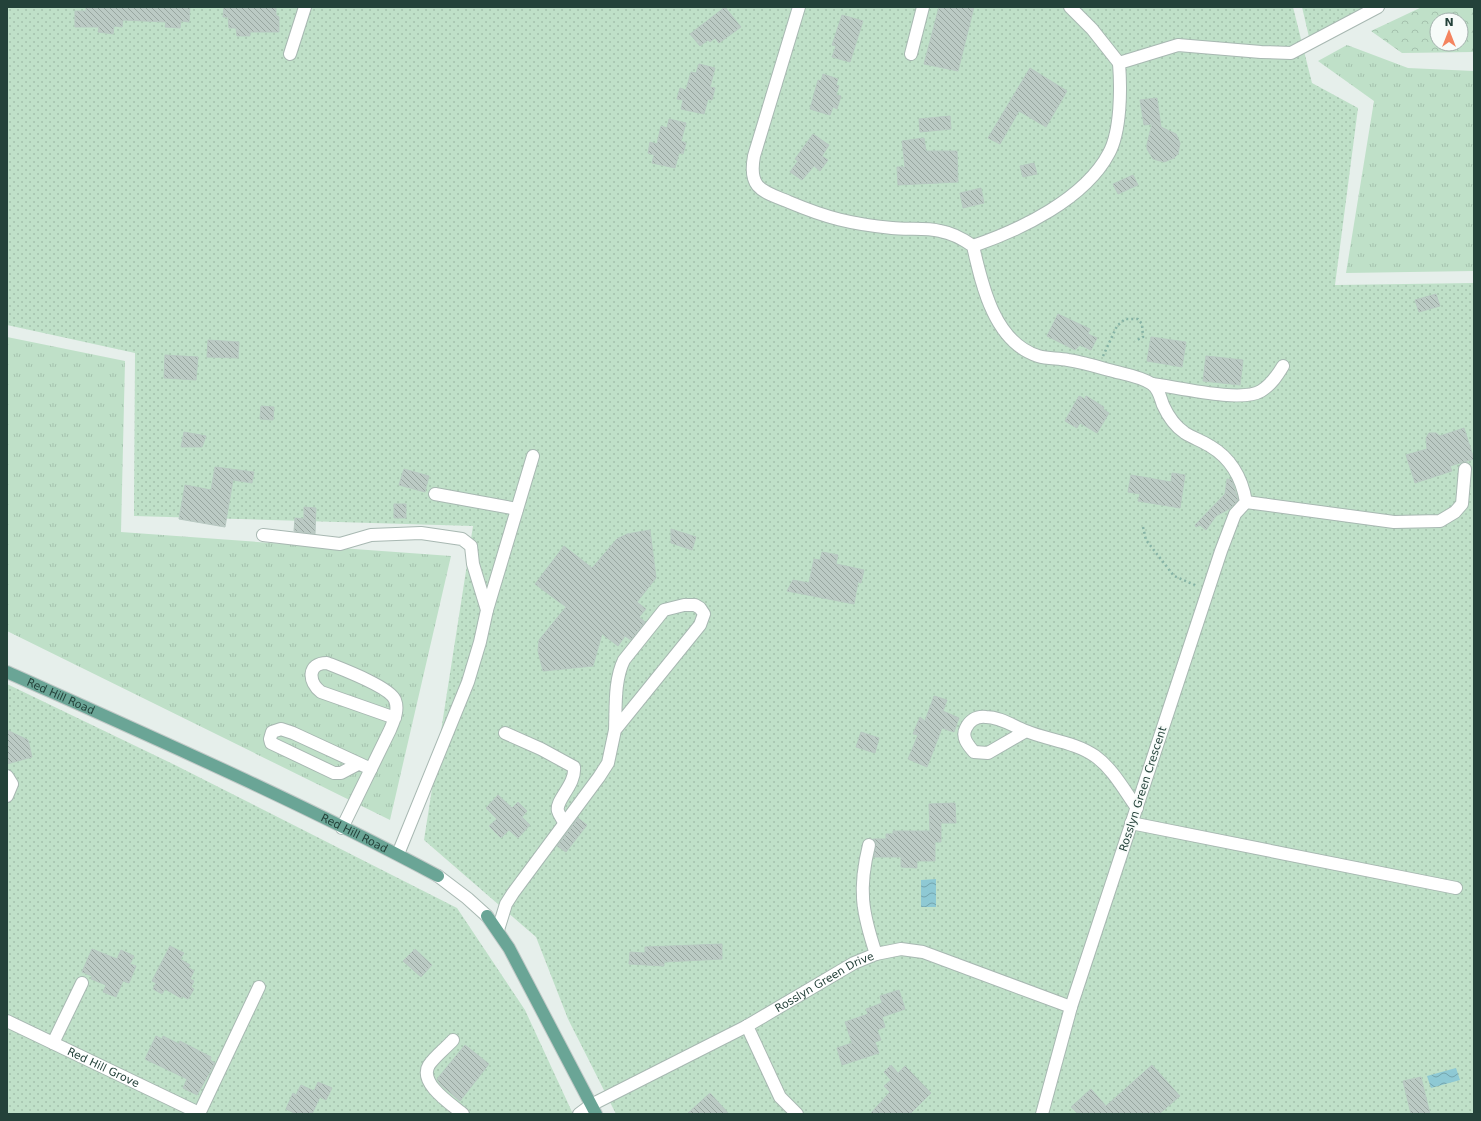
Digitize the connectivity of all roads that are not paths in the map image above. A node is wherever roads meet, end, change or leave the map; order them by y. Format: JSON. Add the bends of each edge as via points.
{"nodes":[{"id":1,"x":305,"y":7,"type":"edge"},
{"id":2,"x":800,"y":7,"type":"edge"},
{"id":3,"x":923,"y":7,"type":"edge"},
{"id":4,"x":1070,"y":7,"type":"edge"},
{"id":5,"x":1378,"y":7,"type":"edge"},
{"id":6,"x":290,"y":54,"type":"dead end"},
{"id":7,"x":911,"y":54,"type":"dead end"},
{"id":8,"x":1119,"y":63,"type":"junction"},
{"id":9,"x":973,"y":246,"type":"junction"},
{"id":10,"x":1283,"y":366,"type":"dead end"},
{"id":11,"x":1152,"y":384,"type":"junction"},
{"id":12,"x":533,"y":456,"type":"dead end"},
{"id":13,"x":1465,"y":469,"type":"dead end"},
{"id":14,"x":435,"y":494,"type":"dead end"},
{"id":15,"x":1246,"y":502,"type":"junction"},
{"id":16,"x":517,"y":509,"type":"junction"},
{"id":17,"x":263,"y":535,"type":"dead end"},
{"id":18,"x":487,"y":610,"type":"junction"},
{"id":19,"x":7,"y":672,"type":"edge"},
{"id":20,"x":395,"y":718,"type":"junction"},
{"id":21,"x":615,"y":730,"type":"junction"},
{"id":22,"x":1026,"y":732,"type":"junction"},
{"id":23,"x":505,"y":734,"type":"dead end"},
{"id":24,"x":358,"y":764,"type":"junction"},
{"id":25,"x":371,"y":769,"type":"junction"},
{"id":26,"x":7,"y":776,"type":"edge"},
{"id":27,"x":7,"y":796,"type":"edge"},
{"id":28,"x":1137,"y":808,"type":"junction"},
{"id":29,"x":564,"y":823,"type":"junction"},
{"id":30,"x":1131,"y":823,"type":"junction"},
{"id":31,"x":342,"y":828,"type":"junction"},
{"id":32,"x":869,"y":845,"type":"dead end"},
{"id":33,"x":398,"y":854,"type":"junction"},
{"id":34,"x":438,"y":876,"type":"joint"},
{"id":35,"x":1456,"y":888,"type":"dead end"},
{"id":36,"x":488,"y":916,"type":"joint"},
{"id":37,"x":498,"y":930,"type":"junction"},
{"id":38,"x":876,"y":954,"type":"junction"},
{"id":39,"x":82,"y":983,"type":"dead end"},
{"id":40,"x":259,"y":987,"type":"dead end"},
{"id":41,"x":1071,"y":1007,"type":"junction"},
{"id":42,"x":7,"y":1021,"type":"edge"},
{"id":43,"x":747,"y":1026,"type":"junction"},
{"id":44,"x":453,"y":1040,"type":"dead end"},
{"id":45,"x":53,"y":1043,"type":"junction"},
{"id":46,"x":593,"y":1110,"type":"edge"},
{"id":47,"x":199,"y":1113,"type":"edge"},
{"id":48,"x":463,"y":1114,"type":"edge"},
{"id":49,"x":579,"y":1114,"type":"edge"},
{"id":50,"x":797,"y":1114,"type":"edge"},
{"id":51,"x":1042,"y":1114,"type":"edge"}],
"edges":[{"from":1,"to":6,"type":"street"},
{"from":2,"to":9,"type":"street","via":[[754,156],[751,171],[757,186],[824,217],[860,225],[939,230],[957,236]]},
{"from":3,"to":7,"type":"street"},
{"from":4,"to":8,"type":"street","via":[[1092,29]]},
{"from":5,"to":8,"type":"street","via":[[1291,52],[1178,45]]},
{"from":8,"to":9,"type":"street","via":[[1114,139],[1109,154],[1095,173],[1076,192],[1050,209],[1007,234]]},
{"from":9,"to":11,"type":"street","via":[[989,303],[1009,336],[1022,349],[1037,356],[1052,360],[1065,359],[1142,379]]},
{"from":10,"to":11,"type":"street","via":[[1273,381],[1260,392],[1241,397]]},
{"from":11,"to":15,"type":"street","via":[[1159,391],[1164,406],[1178,428],[1229,460],[1241,481]]},
{"from":12,"to":16,"type":"street"},
{"from":13,"to":15,"type":"street","via":[[1462,504],[1455,512],[1440,521],[1394,522]]},
{"from":14,"to":16,"type":"street"},
{"from":15,"to":28,"type":"street","name":"Rosslyn Green Crescent","via":[[1235,514]]},
{"from":16,"to":18,"type":"street"},
{"from":17,"to":18,"type":"street","via":[[340,544],[371,535],[414,533],[462,539],[471,546],[473,564]]},
{"from":18,"to":33,"type":"street","via":[[468,682]]},
{"from":19,"to":31,"type":"main road","name":"Red Hill Road","via":[[212,765]]},
{"from":20,"to":20,"type":"street","via":[[395,700],[388,690],[327,663],[317,664],[313,668],[313,683],[322,692]]},
{"from":20,"to":25,"type":"street"},
{"from":21,"to":21,"type":"street","via":[[700,625],[704,614],[700,608],[684,605],[664,610],[624,660],[621,666]]},
{"from":21,"to":29,"type":"street","via":[[608,763]]},
{"from":22,"to":22,"type":"street","via":[[1004,721],[986,717],[969,722],[964,730],[965,742],[974,752],[988,753]]},
{"from":22,"to":28,"type":"street","via":[[1076,747],[1095,756],[1116,777]]},
{"from":23,"to":29,"type":"street","via":[[541,749],[574,767],[575,775],[559,803],[558,811]]},
{"from":24,"to":24,"type":"street","via":[[293,733],[281,729],[272,732],[271,743],[334,773],[341,773]]},
{"from":24,"to":25,"type":"street"},
{"from":25,"to":31,"type":"street"},
{"from":26,"to":27,"type":"street","via":[[12,784]]},
{"from":28,"to":30,"type":"street","name":"Rosslyn Green Crescent"},
{"from":29,"to":37,"type":"street","via":[[506,904]]},
{"from":30,"to":35,"type":"street"},
{"from":30,"to":41,"type":"street","name":"Rosslyn Green Crescent"},
{"from":31,"to":33,"type":"main road","name":"Red Hill Road"},
{"from":32,"to":38,"type":"street","via":[[862,891],[865,922]]},
{"from":33,"to":34,"type":"main road","name":"Red Hill Road"},
{"from":34,"to":36,"type":"street","name":"Red Hill Road"},
{"from":36,"to":37,"type":"main road","name":"Red Hill Road"},
{"from":37,"to":46,"type":"main road","name":"Red Hill Road","via":[[552,1027]]},
{"from":38,"to":41,"type":"street","name":"Rosslyn Green Drive","via":[[901,949],[924,952]]},
{"from":38,"to":43,"type":"street","name":"Rosslyn Green Drive","via":[[854,963]]},
{"from":39,"to":45,"type":"street"},
{"from":40,"to":47,"type":"street","name":"Red Hill Grove"},
{"from":41,"to":51,"type":"street","name":"Rosslyn Green Crescent"},
{"from":42,"to":45,"type":"street","name":"Red Hill Grove"},
{"from":43,"to":46,"type":"street","name":"Rosslyn Green Drive"},
{"from":43,"to":50,"type":"street","via":[[780,1097]]},
{"from":44,"to":48,"type":"street","via":[[428,1065],[427,1076],[430,1085]]},
{"from":45,"to":47,"type":"street","name":"Red Hill Grove"},
{"from":46,"to":49,"type":"street","name":"Rosslyn Green Drive"}]}
